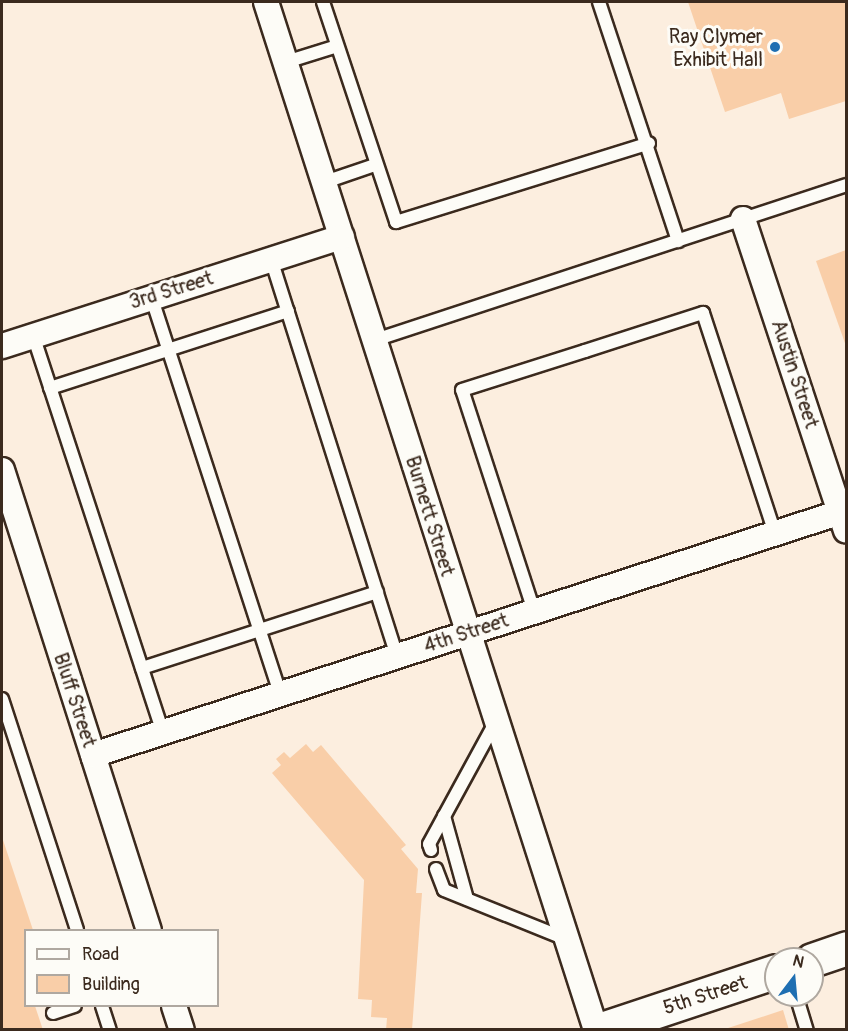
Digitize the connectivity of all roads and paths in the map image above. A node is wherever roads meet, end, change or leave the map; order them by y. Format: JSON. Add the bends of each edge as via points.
{"nodes":[{"id":1,"x":266,"y":2,"type":"edge"},
{"id":2,"x":323,"y":2,"type":"edge"},
{"id":3,"x":598,"y":2,"type":"edge"},
{"id":4,"x":337,"y":46,"type":"junction"},
{"id":5,"x":286,"y":62,"type":"junction"},
{"id":6,"x":649,"y":143,"type":"junction"},
{"id":7,"x":375,"y":165,"type":"junction"},
{"id":8,"x":325,"y":182,"type":"junction"},
{"id":9,"x":846,"y":185,"type":"edge"},
{"id":10,"x":743,"y":219,"type":"junction"},
{"id":11,"x":342,"y":237,"type":"junction"},
{"id":12,"x":678,"y":241,"type":"junction"},
{"id":13,"x":271,"y":259,"type":"junction"},
{"id":14,"x":151,"y":296,"type":"junction"},
{"id":15,"x":288,"y":311,"type":"junction"},
{"id":16,"x":33,"y":335,"type":"junction"},
{"id":17,"x":375,"y":339,"type":"junction"},
{"id":18,"x":2,"y":346,"type":"edge"},
{"id":19,"x":168,"y":350,"type":"junction"},
{"id":20,"x":50,"y":388,"type":"junction"},
{"id":21,"x":2,"y":470,"type":"edge"},
{"id":22,"x":844,"y":521,"type":"edge"},
{"id":23,"x":775,"y":533,"type":"junction"},
{"id":24,"x":376,"y":592,"type":"junction"},
{"id":25,"x":534,"y":610,"type":"junction"},
{"id":26,"x":259,"y":630,"type":"junction"},
{"id":27,"x":466,"y":632,"type":"junction"},
{"id":28,"x":397,"y":656,"type":"junction"},
{"id":29,"x":142,"y":668,"type":"junction"},
{"id":30,"x":280,"y":694,"type":"junction"},
{"id":31,"x":2,"y":699,"type":"edge"},
{"id":32,"x":495,"y":723,"type":"junction"},
{"id":33,"x":163,"y":732,"type":"junction"},
{"id":34,"x":93,"y":755,"type":"junction"},
{"id":35,"x":444,"y":816,"type":"junction"},
{"id":36,"x":431,"y":850,"type":"dead end"},
{"id":37,"x":436,"y":869,"type":"dead end"},
{"id":38,"x":467,"y":899,"type":"junction"},
{"id":39,"x":77,"y":929,"type":"edge"},
{"id":40,"x":149,"y":929,"type":"edge"},
{"id":41,"x":566,"y":939,"type":"junction"},
{"id":42,"x":846,"y":948,"type":"edge"},
{"id":43,"x":824,"y":956,"type":"edge"},
{"id":44,"x":764,"y":975,"type":"edge"},
{"id":45,"x":70,"y":1007,"type":"edge"},
{"id":46,"x":103,"y":1007,"type":"edge"},
{"id":47,"x":175,"y":1007,"type":"edge"},
{"id":48,"x":800,"y":1007,"type":"edge"},
{"id":49,"x":53,"y":1013,"type":"dead end"},
{"id":50,"x":110,"y":1029,"type":"edge"},
{"id":51,"x":182,"y":1029,"type":"edge"},
{"id":52,"x":598,"y":1029,"type":"edge"},
{"id":53,"x":807,"y":1029,"type":"edge"}],
"edges":[{"from":1,"to":5,"type":"street","name":"Burnett Street"},
{"from":2,"to":4,"type":"lane"},
{"from":3,"to":6,"type":"lane"},
{"from":4,"to":5,"type":"lane"},
{"from":4,"to":7,"type":"lane"},
{"from":5,"to":8,"type":"street","name":"Burnett Street"},
{"from":6,"to":7,"type":"lane","via":[[396,222]]},
{"from":6,"to":12,"type":"lane"},
{"from":7,"to":8,"type":"lane"},
{"from":8,"to":11,"type":"street","name":"Burnett Street"},
{"from":9,"to":10,"type":"lane"},
{"from":10,"to":12,"type":"lane"},
{"from":10,"to":22,"type":"street","name":"Austin Street"},
{"from":11,"to":13,"type":"street","name":"3rd Street"},
{"from":11,"to":17,"type":"street","name":"Burnett Street"},
{"from":12,"to":17,"type":"lane"},
{"from":13,"to":14,"type":"street","name":"3rd Street"},
{"from":13,"to":15,"type":"lane"},
{"from":14,"to":16,"type":"street","name":"3rd Street"},
{"from":14,"to":19,"type":"lane"},
{"from":15,"to":19,"type":"lane"},
{"from":15,"to":24,"type":"lane"},
{"from":16,"to":18,"type":"street","name":"3rd Street"},
{"from":16,"to":20,"type":"lane"},
{"from":17,"to":27,"type":"street","name":"Burnett Street"},
{"from":19,"to":20,"type":"lane"},
{"from":19,"to":26,"type":"lane"},
{"from":20,"to":29,"type":"lane"},
{"from":21,"to":34,"type":"street","name":"Bluff Street"},
{"from":22,"to":23,"type":"street","name":"4th Street"},
{"from":23,"to":25,"type":"street","name":"4th Street"},
{"from":23,"to":25,"type":"lane","via":[[703,313],[639,333],[462,390]]},
{"from":24,"to":26,"type":"lane"},
{"from":24,"to":28,"type":"lane"},
{"from":25,"to":27,"type":"street","name":"4th Street"},
{"from":26,"to":29,"type":"lane"},
{"from":26,"to":30,"type":"lane"},
{"from":27,"to":28,"type":"street","name":"4th Street"},
{"from":27,"to":32,"type":"street","name":"Burnett Street"},
{"from":28,"to":30,"type":"street","name":"4th Street"},
{"from":29,"to":33,"type":"lane"},
{"from":30,"to":33,"type":"street","name":"4th Street"},
{"from":31,"to":39,"type":"lane"},
{"from":32,"to":35,"type":"lane"},
{"from":32,"to":41,"type":"street","name":"Burnett Street"},
{"from":33,"to":34,"type":"street","name":"4th Street"},
{"from":34,"to":40,"type":"street","name":"Bluff Street"},
{"from":35,"to":36,"type":"lane","via":[[429,844]]},
{"from":35,"to":38,"type":"lane"},
{"from":37,"to":38,"type":"lane","via":[[444,890]]},
{"from":38,"to":41,"type":"lane"},
{"from":41,"to":52,"type":"street","name":"Burnett Street"},
{"from":42,"to":43,"type":"main road"},
{"from":44,"to":52,"type":"main road","name":"5th Street"},
{"from":45,"to":49,"type":"lane"},
{"from":46,"to":50,"type":"lane"},
{"from":47,"to":51,"type":"street"},
{"from":48,"to":53,"type":"lane"}]}
